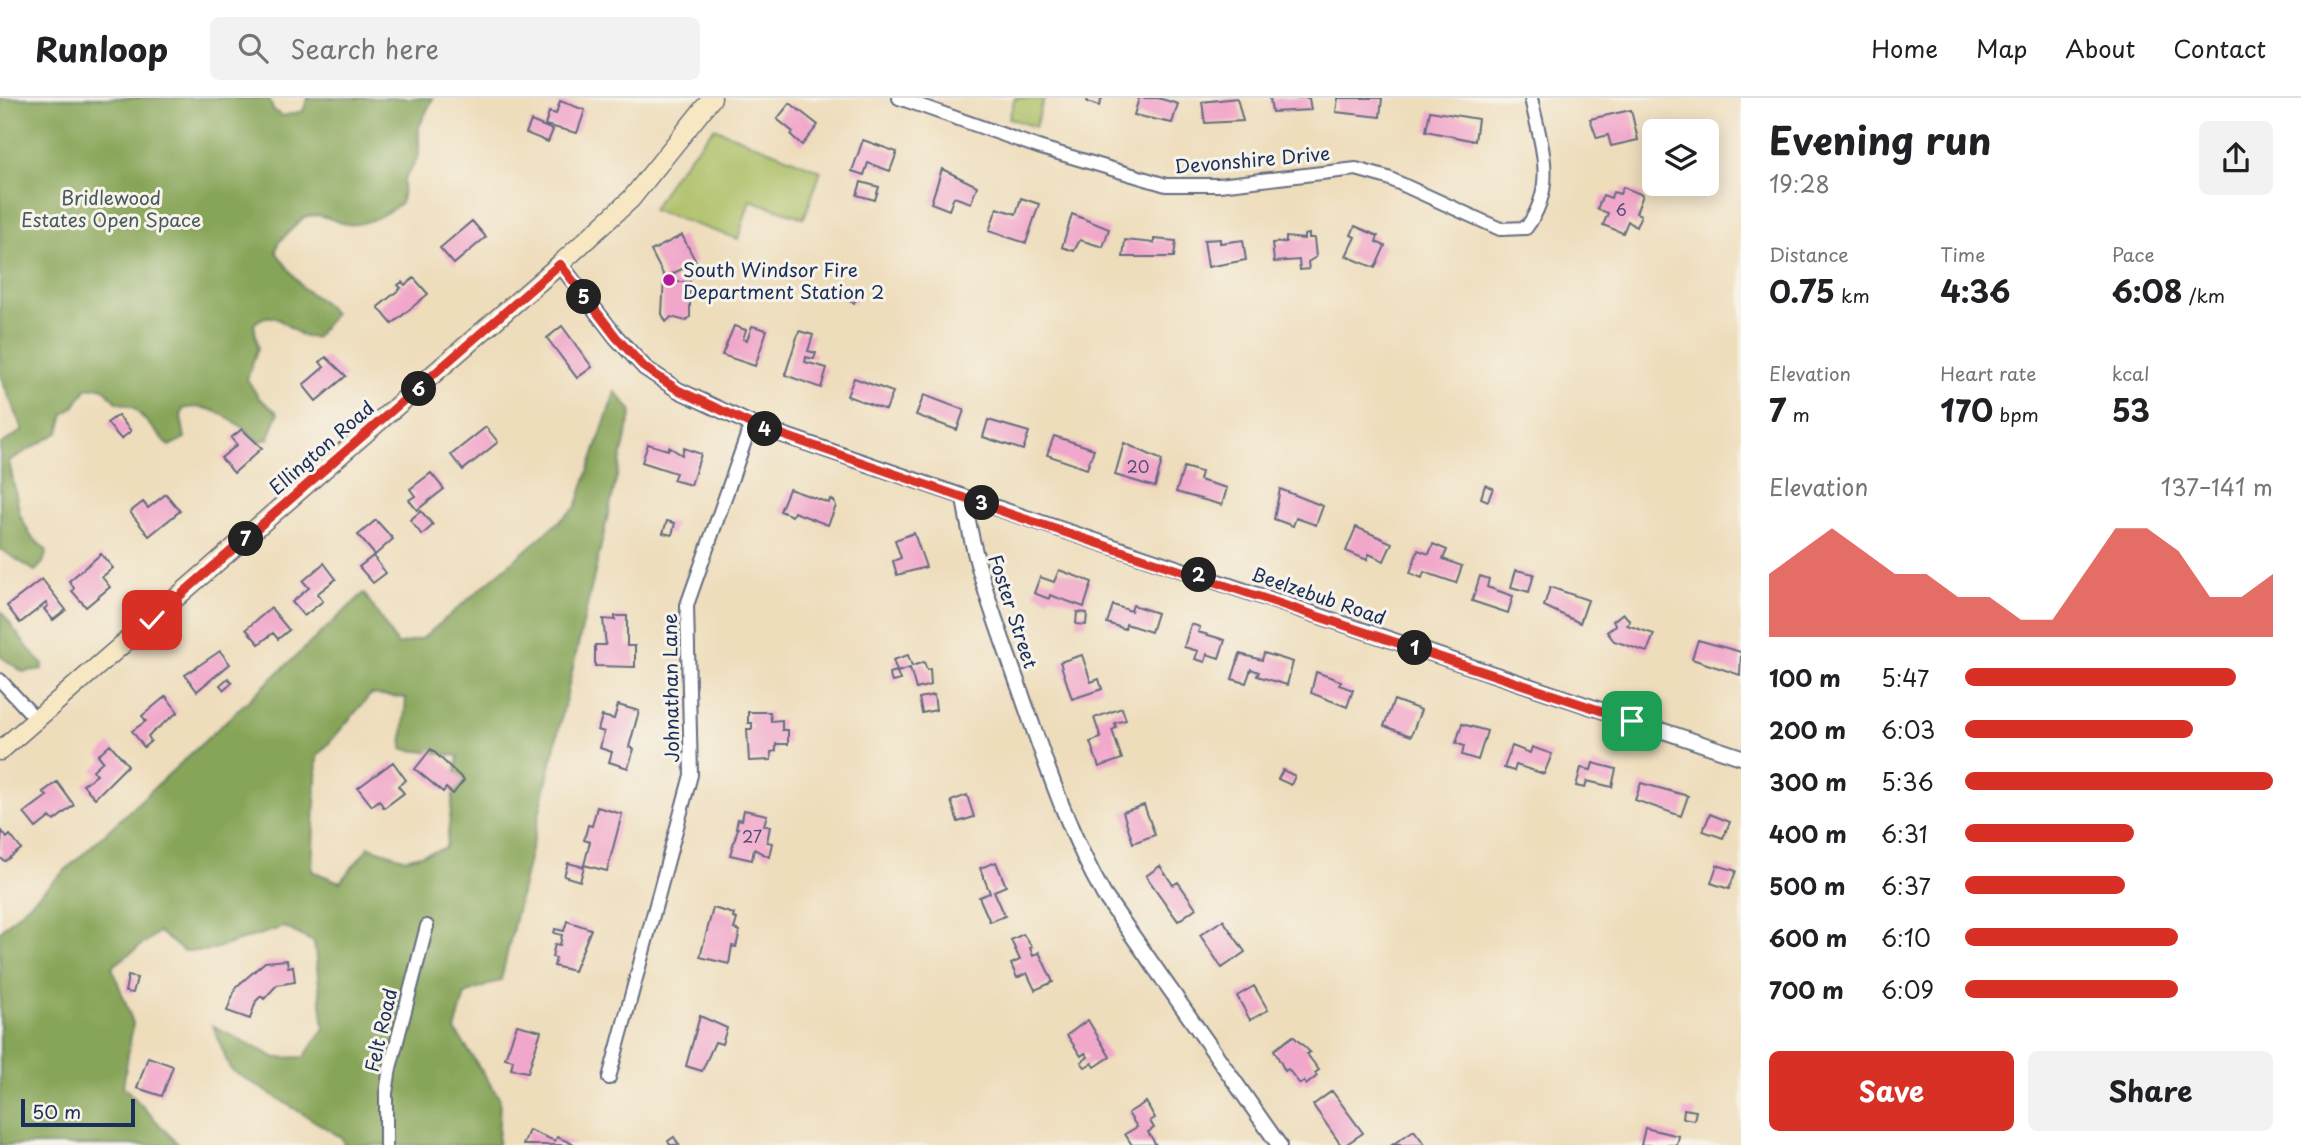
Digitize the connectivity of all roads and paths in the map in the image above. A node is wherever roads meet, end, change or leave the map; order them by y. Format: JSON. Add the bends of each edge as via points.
{"nodes":[{"id":1,"x":712,"y":98,"type":"edge"},
{"id":2,"x":900,"y":98,"type":"edge"},
{"id":3,"x":1531,"y":98,"type":"edge"},
{"id":4,"x":560,"y":264,"type":"junction"},
{"id":5,"x":751,"y":424,"type":"junction"},
{"id":6,"x":964,"y":497,"type":"junction"},
{"id":7,"x":0,"y":680,"type":"edge"},
{"id":8,"x":37,"y":720,"type":"junction"},
{"id":9,"x":0,"y":751,"type":"edge"},
{"id":10,"x":1741,"y":757,"type":"edge"},
{"id":11,"x":427,"y":926,"type":"dead end"},
{"id":12,"x":608,"y":1078,"type":"dead end"},
{"id":13,"x":386,"y":1145,"type":"edge"},
{"id":14,"x":1279,"y":1145,"type":"edge"}],
"edges":[{"from":1,"to":4,"type":"main road","name":"Ellington Road","via":[[631,199]]},
{"from":2,"to":3,"type":"street","name":"Devonshire Drive","via":[[1166,186],[1219,185],[1356,169],[1388,178],[1500,229],[1526,228],[1540,209],[1547,172]]},
{"from":4,"to":5,"type":"street","via":[[645,368],[678,390]]},
{"from":4,"to":8,"type":"main road","name":"Ellington Road"},
{"from":5,"to":6,"type":"street"},
{"from":5,"to":12,"type":"street","name":"Johnathan Lane","via":[[687,605],[691,775]]},
{"from":6,"to":10,"type":"street","name":"Beelzebub Road"},
{"from":6,"to":14,"type":"street","name":"Foster Street","via":[[986,593],[1080,853],[1104,895]]},
{"from":7,"to":8,"type":"street"},
{"from":8,"to":9,"type":"main road","name":"Ellington Road"},
{"from":11,"to":13,"type":"street","name":"Felt Road","via":[[390,1068]]}]}
